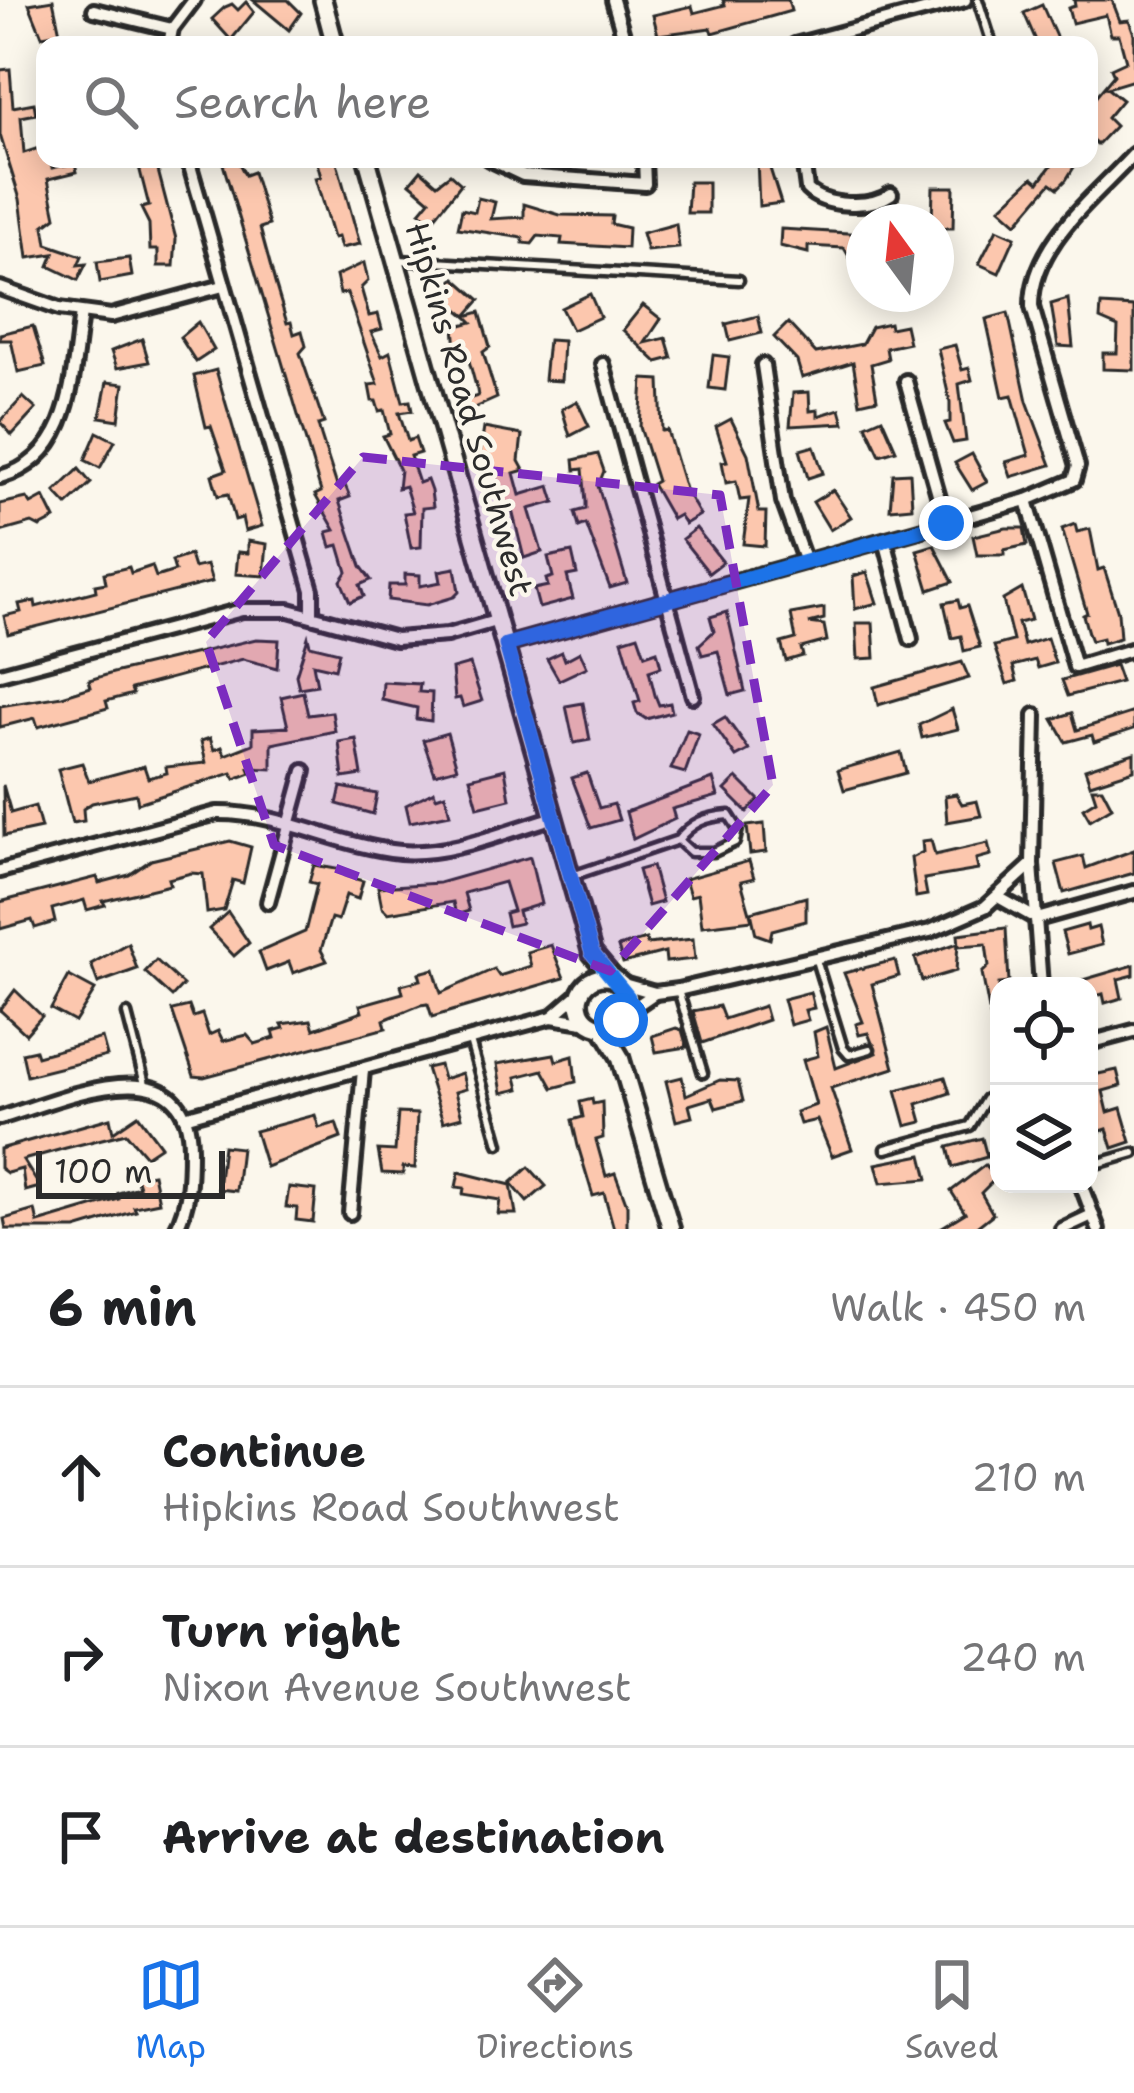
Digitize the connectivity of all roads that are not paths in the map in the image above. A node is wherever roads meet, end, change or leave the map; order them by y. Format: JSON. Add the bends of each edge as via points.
{"nodes":[{"id":1,"x":194,"y":0,"type":"edge"},
{"id":2,"x":323,"y":0,"type":"edge"},
{"id":3,"x":613,"y":0,"type":"edge"},
{"id":4,"x":965,"y":0,"type":"edge"},
{"id":5,"x":978,"y":0,"type":"edge"},
{"id":6,"x":94,"y":10,"type":"dead end"},
{"id":7,"x":172,"y":29,"type":"junction"},
{"id":8,"x":171,"y":36,"type":"edge"},
{"id":9,"x":333,"y":36,"type":"edge"},
{"id":10,"x":623,"y":36,"type":"edge"},
{"id":11,"x":828,"y":36,"type":"edge"},
{"id":12,"x":989,"y":36,"type":"edge"},
{"id":13,"x":1134,"y":154,"type":"edge"},
{"id":14,"x":191,"y":168,"type":"edge"},
{"id":15,"x":370,"y":168,"type":"edge"},
{"id":16,"x":508,"y":168,"type":"edge"},
{"id":17,"x":644,"y":168,"type":"edge"},
{"id":18,"x":804,"y":168,"type":"edge"},
{"id":19,"x":891,"y":194,"type":"dead end"},
{"id":20,"x":396,"y":260,"type":"junction"},
{"id":21,"x":739,"y":280,"type":"dead end"},
{"id":22,"x":224,"y":286,"type":"junction"},
{"id":23,"x":0,"y":288,"type":"edge"},
{"id":24,"x":81,"y":314,"type":"junction"},
{"id":25,"x":603,"y":364,"type":"dead end"},
{"id":26,"x":764,"y":364,"type":"dead end"},
{"id":27,"x":906,"y":381,"type":"dead end"},
{"id":28,"x":0,"y":477,"type":"edge"},
{"id":29,"x":1028,"y":500,"type":"junction"},
{"id":30,"x":946,"y":523,"type":"junction"},
{"id":31,"x":885,"y":540,"type":"junction"},
{"id":32,"x":805,"y":562,"type":"junction"},
{"id":33,"x":667,"y":598,"type":"junction"},
{"id":34,"x":312,"y":614,"type":"junction"},
{"id":35,"x":499,"y":620,"type":"junction"},
{"id":36,"x":911,"y":639,"type":"dead end"},
{"id":37,"x":506,"y":645,"type":"junction"},
{"id":38,"x":1134,"y":649,"type":"edge"},
{"id":39,"x":0,"y":674,"type":"edge"},
{"id":40,"x":693,"y":696,"type":"dead end"},
{"id":41,"x":1035,"y":716,"type":"dead end"},
{"id":42,"x":304,"y":771,"type":"dead end"},
{"id":43,"x":555,"y":817,"type":"junction"},
{"id":44,"x":290,"y":825,"type":"junction"},
{"id":45,"x":678,"y":841,"type":"junction"},
{"id":46,"x":1032,"y":864,"type":"junction"},
{"id":47,"x":0,"y":871,"type":"edge"},
{"id":48,"x":572,"y":876,"type":"junction"},
{"id":49,"x":1134,"y":892,"type":"edge"},
{"id":50,"x":998,"y":897,"type":"junction"},
{"id":51,"x":268,"y":902,"type":"dead end"},
{"id":52,"x":1037,"y":919,"type":"junction"},
{"id":53,"x":592,"y":953,"type":"junction"},
{"id":54,"x":816,"y":960,"type":"junction"},
{"id":55,"x":1040,"y":977,"type":"edge"},
{"id":56,"x":617,"y":981,"type":"junction"},
{"id":57,"x":582,"y":989,"type":"junction"},
{"id":58,"x":678,"y":990,"type":"junction"},
{"id":59,"x":655,"y":993,"type":"junction"},
{"id":60,"x":127,"y":1014,"type":"dead end"},
{"id":61,"x":624,"y":1016,"type":"junction"},
{"id":62,"x":552,"y":1017,"type":"junction"},
{"id":63,"x":596,"y":1024,"type":"junction"},
{"id":64,"x":1134,"y":1031,"type":"edge"},
{"id":65,"x":470,"y":1041,"type":"junction"},
{"id":66,"x":1098,"y":1041,"type":"edge"},
{"id":67,"x":871,"y":1049,"type":"dead end"},
{"id":68,"x":620,"y":1057,"type":"junction"},
{"id":69,"x":363,"y":1070,"type":"junction"},
{"id":70,"x":704,"y":1073,"type":"dead end"},
{"id":71,"x":145,"y":1084,"type":"junction"},
{"id":72,"x":990,"y":1098,"type":"edge"},
{"id":73,"x":184,"y":1117,"type":"junction"},
{"id":74,"x":0,"y":1118,"type":"edge"},
{"id":75,"x":499,"y":1144,"type":"dead end"},
{"id":76,"x":886,"y":1149,"type":"dead end"},
{"id":77,"x":1134,"y":1153,"type":"edge"},
{"id":78,"x":1098,"y":1163,"type":"edge"},
{"id":79,"x":1084,"y":1193,"type":"edge"},
{"id":80,"x":350,"y":1214,"type":"dead end"},
{"id":81,"x":1092,"y":1215,"type":"junction"},
{"id":82,"x":176,"y":1229,"type":"edge"},
{"id":83,"x":671,"y":1229,"type":"edge"},
{"id":84,"x":1062,"y":1229,"type":"edge"},
{"id":85,"x":1098,"y":1229,"type":"edge"}],
"edges":[{"from":1,"to":7,"type":"street"},
{"from":2,"to":9,"type":"street"},
{"from":3,"to":10,"type":"street"},
{"from":4,"to":11,"type":"street"},
{"from":5,"to":12,"type":"lane"},
{"from":6,"to":7,"type":"street"},
{"from":7,"to":8,"type":"street"},
{"from":13,"to":29,"type":"street","via":[[1050,247],[1032,291],[1078,466],[1075,480]]},
{"from":14,"to":22,"type":"street"},
{"from":15,"to":20,"type":"street","name":"Hipkins Road Southwest"},
{"from":16,"to":17,"type":"street","via":[[645,184]]},
{"from":18,"to":19,"type":"street","via":[[807,189],[818,198],[876,202]]},
{"from":20,"to":21,"type":"lane"},
{"from":20,"to":35,"type":"street","name":"Hipkins Road Southwest"},
{"from":22,"to":24,"type":"street","via":[[133,312]]},
{"from":22,"to":34,"type":"street","via":[[312,590]]},
{"from":23,"to":24,"type":"street"},
{"from":24,"to":28,"type":"street","via":[[57,435],[40,458]]},
{"from":25,"to":33,"type":"street"},
{"from":26,"to":32,"type":"street","via":[[783,501]]},
{"from":27,"to":30,"type":"street"},
{"from":29,"to":30,"type":"street"},
{"from":29,"to":38,"type":"street","via":[[1076,667]]},
{"from":30,"to":31,"type":"street"},
{"from":31,"to":32,"type":"street"},
{"from":31,"to":36,"type":"street"},
{"from":32,"to":33,"type":"street"},
{"from":33,"to":37,"type":"street"},
{"from":33,"to":40,"type":"street"},
{"from":34,"to":35,"type":"street","via":[[396,639]]},
{"from":34,"to":39,"type":"street","via":[[211,616]]},
{"from":35,"to":37,"type":"street","name":"Hipkins Road Southwest"},
{"from":37,"to":43,"type":"street","name":"Hipkins Road Southwest"},
{"from":41,"to":46,"type":"street"},
{"from":42,"to":44,"type":"street"},
{"from":43,"to":44,"type":"street","via":[[416,852]]},
{"from":43,"to":48,"type":"street","name":"Hipkins Road Southwest"},
{"from":44,"to":47,"type":"street","via":[[217,812]]},
{"from":44,"to":51,"type":"street"},
{"from":45,"to":45,"type":"lane","via":[[707,818],[729,815],[738,829],[735,842],[714,852],[691,852]]},
{"from":45,"to":48,"type":"lane"},
{"from":46,"to":50,"type":"street"},
{"from":46,"to":52,"type":"street"},
{"from":48,"to":53,"type":"street","name":"Hipkins Road Southwest"},
{"from":49,"to":52,"type":"street"},
{"from":50,"to":52,"type":"street"},
{"from":50,"to":54,"type":"street","via":[[930,931]]},
{"from":52,"to":55,"type":"street"},
{"from":53,"to":56,"type":"street","name":"Hipkins Road Southwest"},
{"from":53,"to":57,"type":"street","name":"Hipkins Road Southwest"},
{"from":54,"to":58,"type":"street"},
{"from":54,"to":67,"type":"lane","via":[[843,1048],[849,1055]]},
{"from":56,"to":57,"type":"street","via":[[598,977]]},
{"from":56,"to":59,"type":"street"},
{"from":56,"to":61,"type":"street","via":[[628,997]]},
{"from":57,"to":62,"type":"street"},
{"from":57,"to":63,"type":"street","via":[[580,1010]]},
{"from":58,"to":59,"type":"street"},
{"from":58,"to":70,"type":"lane"},
{"from":59,"to":61,"type":"street"},
{"from":60,"to":71,"type":"lane"},
{"from":61,"to":63,"type":"street"},
{"from":61,"to":68,"type":"street"},
{"from":62,"to":63,"type":"street"},
{"from":62,"to":65,"type":"street"},
{"from":63,"to":68,"type":"street"},
{"from":64,"to":66,"type":"street"},
{"from":65,"to":69,"type":"street"},
{"from":65,"to":75,"type":"lane"},
{"from":68,"to":83,"type":"street"},
{"from":69,"to":73,"type":"street"},
{"from":69,"to":80,"type":"street"},
{"from":71,"to":73,"type":"street"},
{"from":71,"to":74,"type":"street","via":[[119,1083]]},
{"from":72,"to":76,"type":"lane","via":[[970,1126]]},
{"from":73,"to":82,"type":"street","via":[[188,1198]]},
{"from":77,"to":78,"type":"lane"},
{"from":79,"to":81,"type":"street"},
{"from":81,"to":84,"type":"street"},
{"from":81,"to":85,"type":"street"}]}
